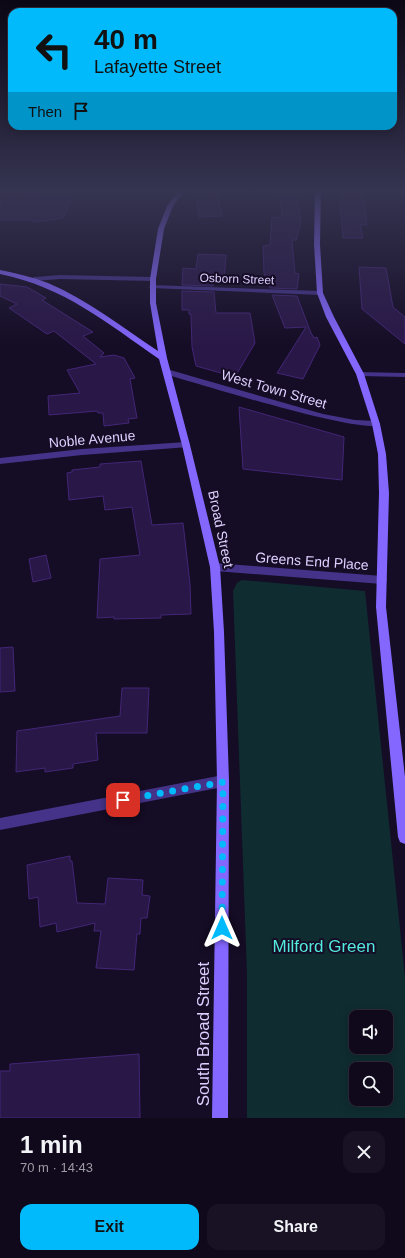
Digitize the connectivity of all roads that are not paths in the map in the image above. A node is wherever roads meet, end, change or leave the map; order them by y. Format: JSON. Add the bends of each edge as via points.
{"nodes":[{"id":1,"x":159,"y":242,"type":"edge"},
{"id":2,"x":317,"y":242,"type":"edge"},
{"id":3,"x":0,"y":272,"type":"edge"},
{"id":4,"x":34,"y":279,"type":"junction"},
{"id":5,"x":153,"y":283,"type":"junction"},
{"id":6,"x":320,"y":293,"type":"junction"},
{"id":7,"x":163,"y":358,"type":"junction"},
{"id":8,"x":167,"y":372,"type":"junction"},
{"id":9,"x":360,"y":374,"type":"junction"},
{"id":10,"x":405,"y":375,"type":"edge"},
{"id":11,"x":376,"y":424,"type":"junction"},
{"id":12,"x":186,"y":445,"type":"junction"},
{"id":13,"x":0,"y":461,"type":"edge"},
{"id":14,"x":215,"y":567,"type":"junction"},
{"id":15,"x":382,"y":580,"type":"junction"},
{"id":16,"x":223,"y":782,"type":"junction"},
{"id":17,"x":0,"y":824,"type":"edge"},
{"id":18,"x":405,"y":837,"type":"edge"},
{"id":19,"x":220,"y":1118,"type":"edge"}],
"edges":[{"from":1,"to":5,"type":"main road","name":"Broad Street"},
{"from":2,"to":6,"type":"main road"},
{"from":3,"to":4,"type":"main road"},
{"from":4,"to":5,"type":"street","name":"Osborn Street","via":[[60,277]]},
{"from":4,"to":7,"type":"main road","via":[[58,289],[92,309]]},
{"from":5,"to":6,"type":"street","name":"Osborn Street"},
{"from":5,"to":7,"type":"main road","name":"Broad Street","via":[[155,320]]},
{"from":6,"to":9,"type":"main road"},
{"from":7,"to":8,"type":"main road","name":"Broad Street"},
{"from":8,"to":11,"type":"street","name":"West Town Street","via":[[322,416],[355,423]]},
{"from":8,"to":12,"type":"main road","name":"Broad Street"},
{"from":9,"to":10,"type":"street"},
{"from":9,"to":11,"type":"main road"},
{"from":11,"to":15,"type":"main road","via":[[384,473]]},
{"from":12,"to":13,"type":"street","name":"Noble Avenue"},
{"from":12,"to":14,"type":"main road","name":"Broad Street"},
{"from":14,"to":15,"type":"street","name":"Greens End Place"},
{"from":14,"to":16,"type":"main road","name":"Broad Street"},
{"from":15,"to":18,"type":"main road","via":[[381,607]]},
{"from":16,"to":17,"type":"street"},
{"from":16,"to":19,"type":"main road","name":"South Broad Street"}]}
